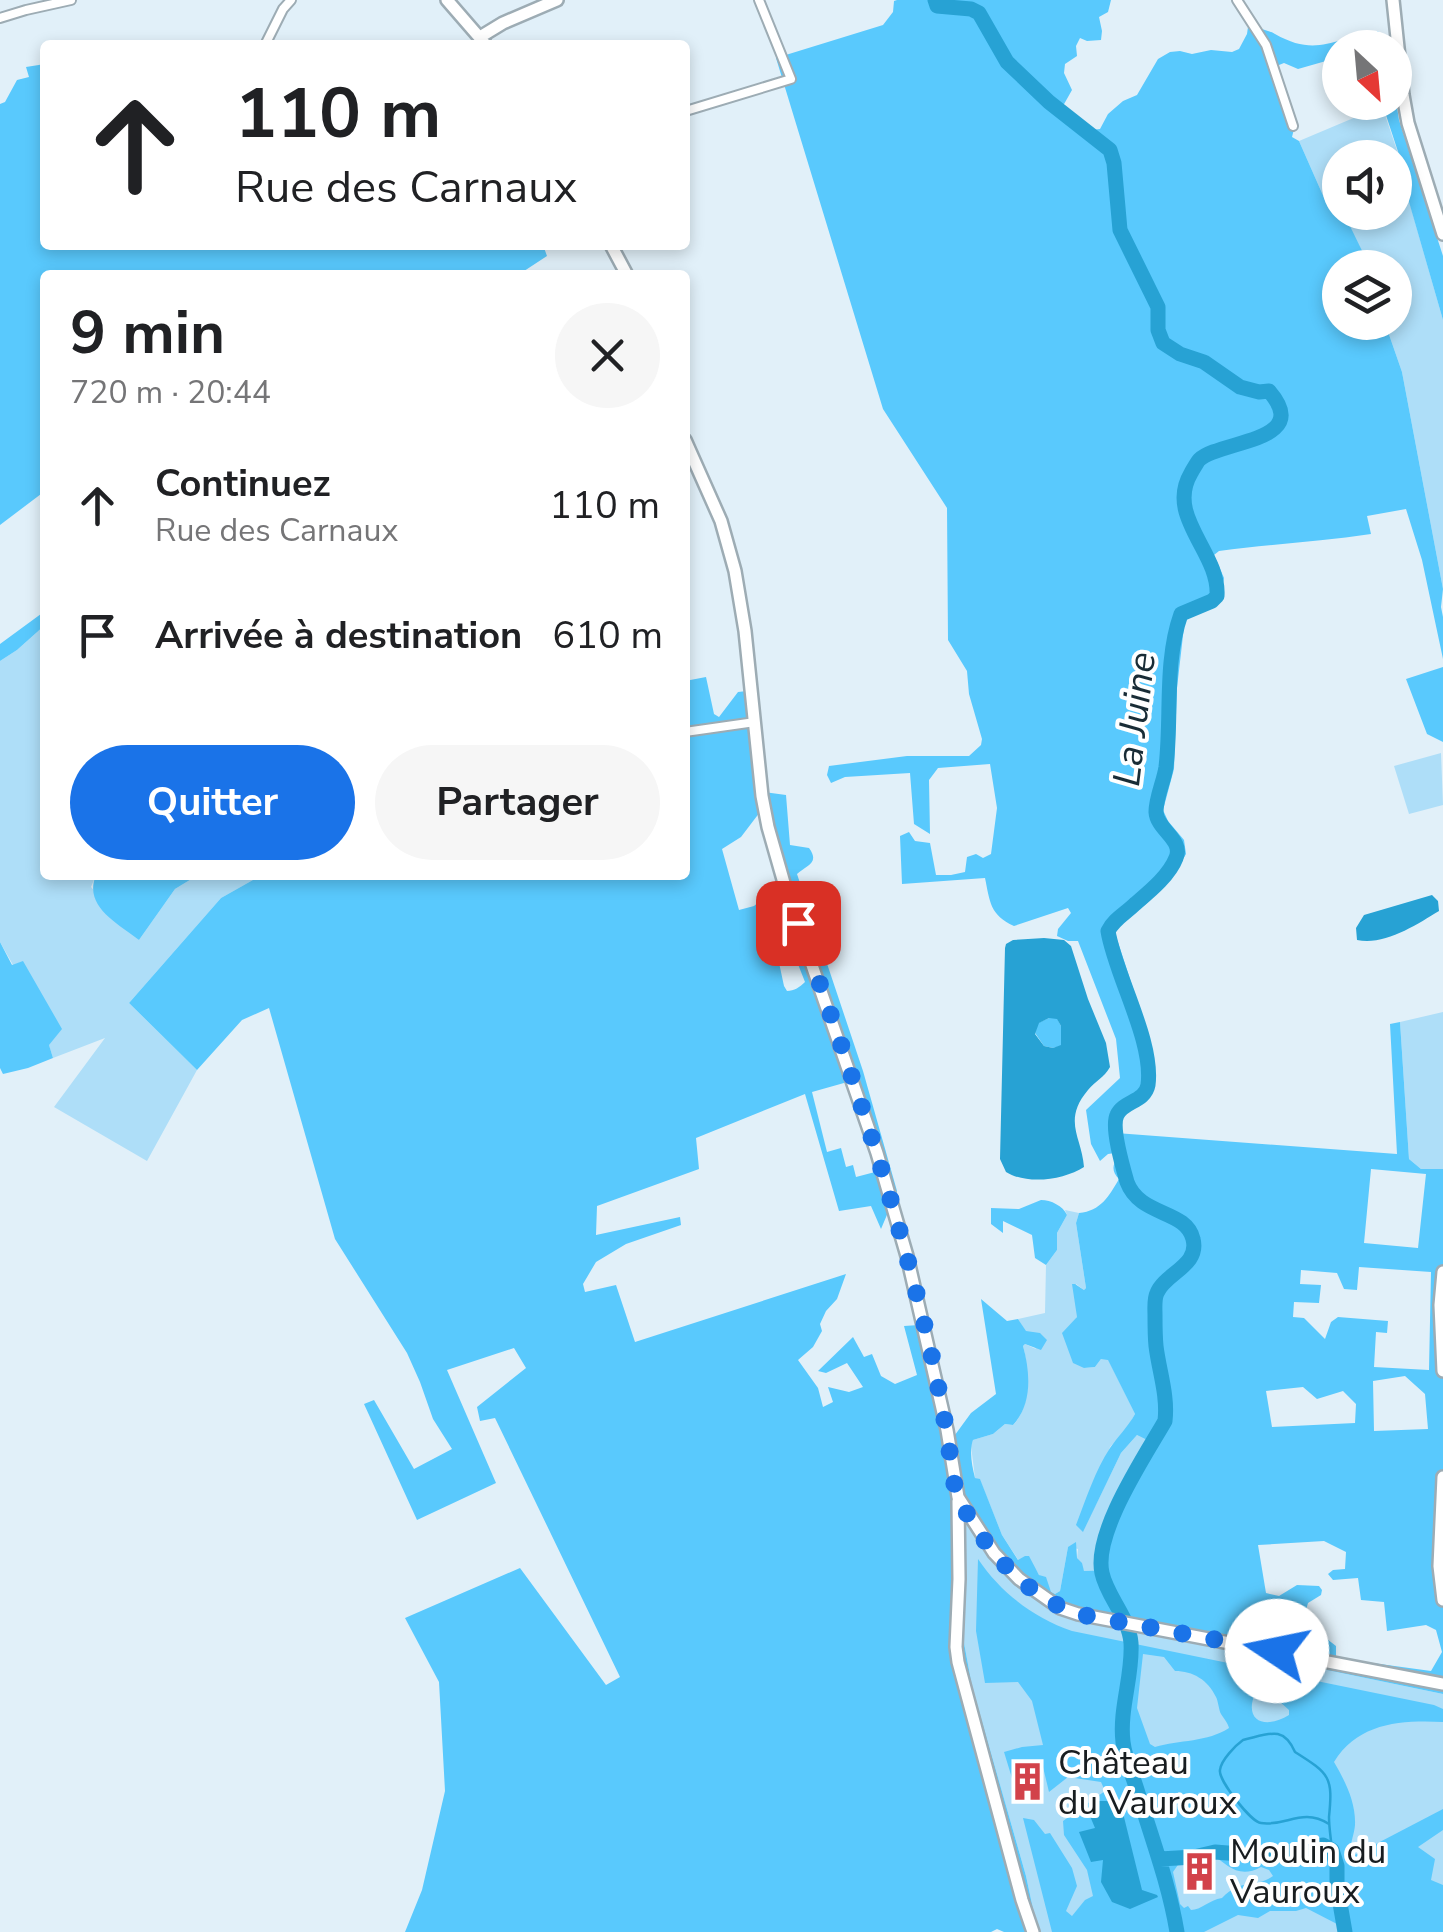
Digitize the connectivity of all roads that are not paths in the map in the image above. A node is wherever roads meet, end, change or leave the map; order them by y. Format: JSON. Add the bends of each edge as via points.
{"nodes":[{"id":1,"x":71,"y":0,"type":"edge"},
{"id":2,"x":292,"y":0,"type":"edge"},
{"id":3,"x":447,"y":0,"type":"edge"},
{"id":4,"x":557,"y":0,"type":"edge"},
{"id":5,"x":759,"y":0,"type":"edge"},
{"id":6,"x":1237,"y":0,"type":"edge"},
{"id":7,"x":1393,"y":0,"type":"edge"},
{"id":8,"x":0,"y":18,"type":"edge"},
{"id":9,"x":268,"y":40,"type":"edge"},
{"id":10,"x":482,"y":40,"type":"edge"},
{"id":11,"x":484,"y":40,"type":"edge"},
{"id":12,"x":690,"y":110,"type":"dead end"},
{"id":13,"x":1293,"y":126,"type":"dead end"},
{"id":14,"x":1443,"y":234,"type":"edge"},
{"id":15,"x":690,"y":451,"type":"edge"},
{"id":16,"x":754,"y":722,"type":"junction"},
{"id":17,"x":690,"y":731,"type":"edge"},
{"id":18,"x":1443,"y":1272,"type":"edge"},
{"id":19,"x":1443,"y":1371,"type":"edge"},
{"id":20,"x":1443,"y":1478,"type":"edge"},
{"id":21,"x":958,"y":1497,"type":"junction"},
{"id":22,"x":1442,"y":1524,"type":"edge"},
{"id":23,"x":1443,"y":1533,"type":"edge"},
{"id":24,"x":1443,"y":1600,"type":"edge"},
{"id":25,"x":1443,"y":1684,"type":"edge"},
{"id":26,"x":1033,"y":1932,"type":"edge"}],
"edges":[{"from":1,"to":8,"type":"street"},
{"from":2,"to":9,"type":"street"},
{"from":3,"to":10,"type":"street"},
{"from":4,"to":11,"type":"street","via":[[503,23]]},
{"from":5,"to":12,"type":"street","via":[[791,79]]},
{"from":6,"to":13,"type":"street","via":[[1266,46]]},
{"from":7,"to":14,"type":"street","via":[[1402,96]]},
{"from":15,"to":16,"type":"street","via":[[732,558]]},
{"from":16,"to":17,"type":"street"},
{"from":16,"to":21,"type":"street","via":[[768,827],[907,1256]]},
{"from":18,"to":19,"type":"street"},
{"from":20,"to":22,"type":"street"},
{"from":21,"to":25,"type":"street","via":[[994,1553],[1060,1608]]},
{"from":21,"to":26,"type":"street","via":[[958,1662]]},
{"from":22,"to":23,"type":"street"},
{"from":22,"to":24,"type":"street"}]}
